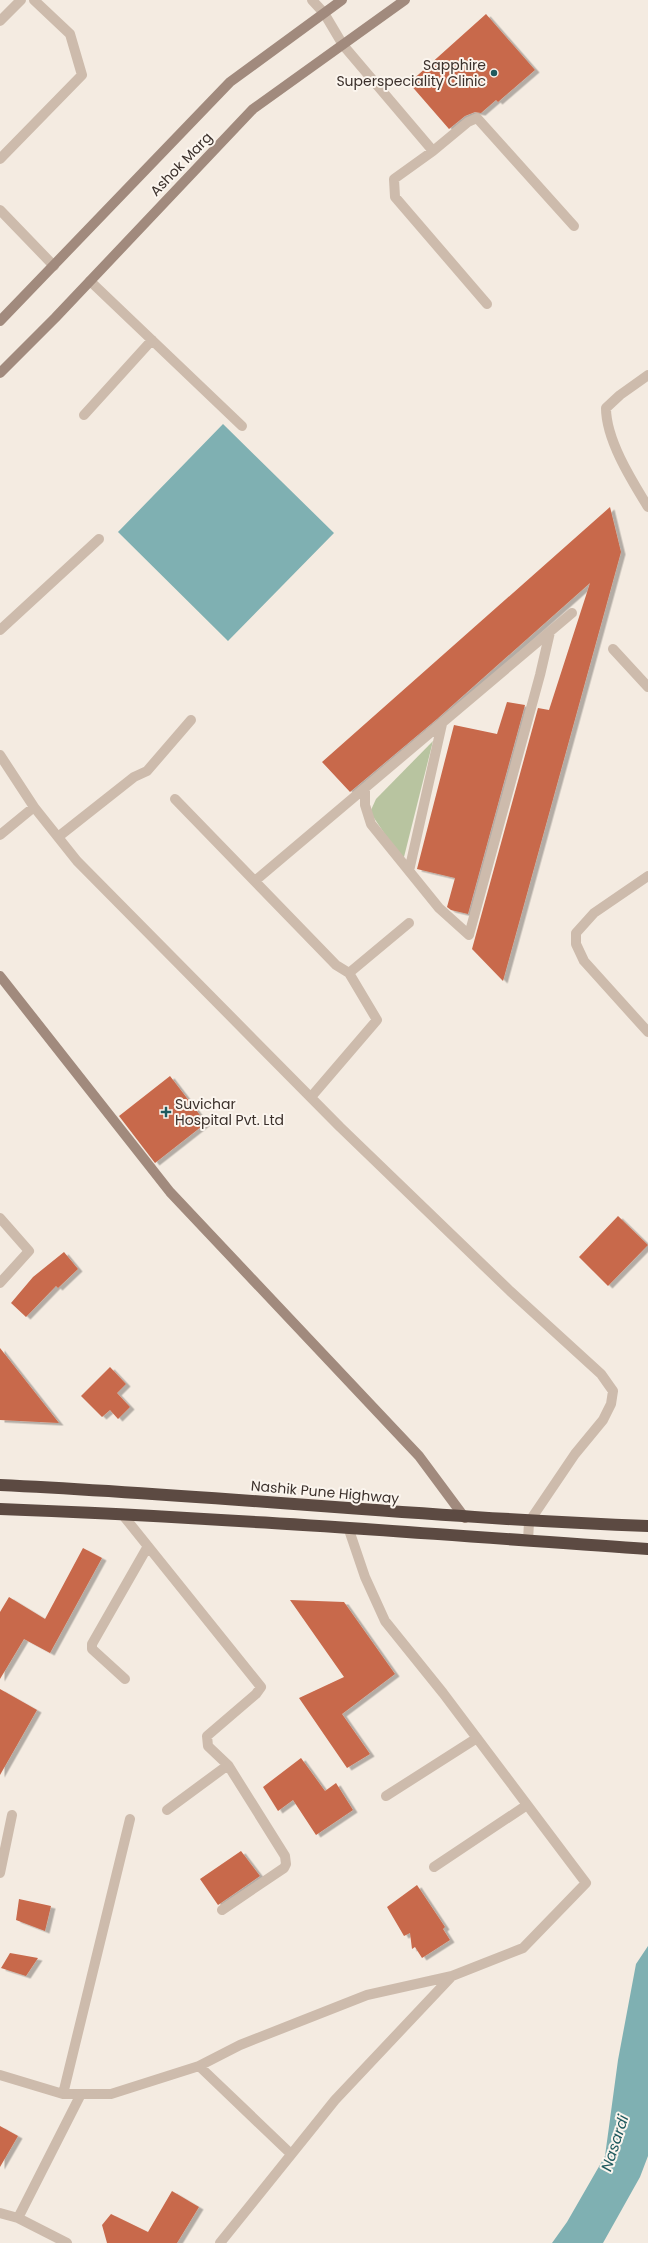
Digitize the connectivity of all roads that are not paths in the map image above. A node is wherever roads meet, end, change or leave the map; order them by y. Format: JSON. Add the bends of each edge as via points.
{"nodes":[{"id":1,"x":21,"y":0,"type":"edge"},
{"id":2,"x":34,"y":0,"type":"edge"},
{"id":3,"x":312,"y":0,"type":"edge"},
{"id":4,"x":342,"y":0,"type":"edge"},
{"id":5,"x":405,"y":0,"type":"edge"},
{"id":6,"x":324,"y":13,"type":"junction"},
{"id":7,"x":0,"y":21,"type":"edge"},
{"id":8,"x":343,"y":46,"type":"junction"},
{"id":9,"x":433,"y":151,"type":"junction"},
{"id":10,"x":0,"y":159,"type":"edge"},
{"id":11,"x":0,"y":210,"type":"edge"},
{"id":12,"x":574,"y":226,"type":"dead end"},
{"id":13,"x":54,"y":266,"type":"junction"},
{"id":14,"x":90,"y":281,"type":"junction"},
{"id":15,"x":487,"y":304,"type":"dead end"},
{"id":16,"x":0,"y":321,"type":"edge"},
{"id":17,"x":152,"y":340,"type":"junction"},
{"id":18,"x":0,"y":373,"type":"edge"},
{"id":19,"x":648,"y":375,"type":"edge"},
{"id":20,"x":84,"y":415,"type":"dead end"},
{"id":21,"x":242,"y":426,"type":"dead end"},
{"id":22,"x":648,"y":508,"type":"edge"},
{"id":23,"x":99,"y":539,"type":"dead end"},
{"id":24,"x":572,"y":613,"type":"dead end"},
{"id":25,"x":0,"y":630,"type":"edge"},
{"id":26,"x":550,"y":632,"type":"junction"},
{"id":27,"x":613,"y":649,"type":"dead end"},
{"id":28,"x":648,"y":687,"type":"edge"},
{"id":29,"x":191,"y":720,"type":"dead end"},
{"id":30,"x":442,"y":724,"type":"junction"},
{"id":31,"x":0,"y":754,"type":"edge"},
{"id":32,"x":365,"y":788,"type":"junction"},
{"id":33,"x":175,"y":799,"type":"dead end"},
{"id":34,"x":34,"y":807,"type":"junction"},
{"id":35,"x":0,"y":835,"type":"edge"},
{"id":36,"x":58,"y":837,"type":"junction"},
{"id":37,"x":409,"y":871,"type":"junction"},
{"id":38,"x":648,"y":876,"type":"edge"},
{"id":39,"x":256,"y":880,"type":"junction"},
{"id":40,"x":409,"y":923,"type":"dead end"},
{"id":41,"x":349,"y":973,"type":"junction"},
{"id":42,"x":0,"y":976,"type":"edge"},
{"id":43,"x":648,"y":1032,"type":"edge"},
{"id":44,"x":310,"y":1097,"type":"junction"},
{"id":45,"x":0,"y":1218,"type":"edge"},
{"id":46,"x":0,"y":1283,"type":"edge"},
{"id":47,"x":0,"y":1485,"type":"edge"},
{"id":48,"x":0,"y":1509,"type":"edge"},
{"id":49,"x":122,"y":1514,"type":"junction"},
{"id":50,"x":464,"y":1518,"type":"junction"},
{"id":51,"x":529,"y":1522,"type":"junction"},
{"id":52,"x":648,"y":1526,"type":"edge"},
{"id":53,"x":348,"y":1527,"type":"junction"},
{"id":54,"x":528,"y":1541,"type":"junction"},
{"id":55,"x":148,"y":1546,"type":"junction"},
{"id":56,"x":648,"y":1549,"type":"edge"},
{"id":57,"x":124,"y":1679,"type":"dead end"},
{"id":58,"x":477,"y":1738,"type":"junction"},
{"id":59,"x":228,"y":1764,"type":"junction"},
{"id":60,"x":386,"y":1796,"type":"dead end"},
{"id":61,"x":527,"y":1805,"type":"junction"},
{"id":62,"x":167,"y":1810,"type":"dead end"},
{"id":63,"x":12,"y":1815,"type":"dead end"},
{"id":64,"x":130,"y":1819,"type":"dead end"},
{"id":65,"x":434,"y":1867,"type":"dead end"},
{"id":66,"x":0,"y":1873,"type":"edge"},
{"id":67,"x":222,"y":1910,"type":"dead end"},
{"id":68,"x":452,"y":1976,"type":"junction"},
{"id":69,"x":199,"y":2066,"type":"junction"},
{"id":70,"x":0,"y":2075,"type":"edge"},
{"id":71,"x":64,"y":2094,"type":"junction"},
{"id":72,"x":81,"y":2094,"type":"junction"},
{"id":73,"x":291,"y":2154,"type":"junction"},
{"id":74,"x":0,"y":2213,"type":"edge"},
{"id":75,"x":18,"y":2218,"type":"junction"},
{"id":76,"x":66,"y":2243,"type":"edge"},
{"id":77,"x":220,"y":2243,"type":"edge"}],
"edges":[{"from":1,"to":7,"type":"street"},
{"from":2,"to":10,"type":"street","via":[[70,34],[82,74]]},
{"from":3,"to":6,"type":"street"},
{"from":4,"to":6,"type":"street","name":"Ashok Marg"},
{"from":5,"to":8,"type":"street","name":"Ashok Marg"},
{"from":6,"to":8,"type":"street"},
{"from":6,"to":13,"type":"street","name":"Ashok Marg","via":[[230,82]]},
{"from":8,"to":9,"type":"street"},
{"from":8,"to":14,"type":"street","name":"Ashok Marg","via":[[253,109]]},
{"from":9,"to":12,"type":"street","via":[[468,122],[477,118]]},
{"from":9,"to":15,"type":"street","via":[[394,178],[395,197]]},
{"from":11,"to":13,"type":"street"},
{"from":13,"to":16,"type":"street","name":"Ashok Marg"},
{"from":14,"to":17,"type":"street"},
{"from":14,"to":18,"type":"street","name":"Ashok Marg"},
{"from":17,"to":20,"type":"street"},
{"from":17,"to":21,"type":"street"},
{"from":19,"to":22,"type":"street","via":[[606,408],[606,419],[616,447]]},
{"from":23,"to":25,"type":"street"},
{"from":24,"to":26,"type":"street"},
{"from":26,"to":30,"type":"street"},
{"from":26,"to":37,"type":"street","via":[[469,935],[439,908]]},
{"from":27,"to":28,"type":"street"},
{"from":29,"to":36,"type":"street","via":[[147,771],[134,777]]},
{"from":30,"to":32,"type":"street"},
{"from":30,"to":37,"type":"street"},
{"from":31,"to":34,"type":"street"},
{"from":32,"to":37,"type":"street","via":[[366,811],[371,824]]},
{"from":32,"to":39,"type":"street"},
{"from":33,"to":39,"type":"street"},
{"from":34,"to":35,"type":"street"},
{"from":34,"to":36,"type":"street"},
{"from":36,"to":44,"type":"street","via":[[77,861]]},
{"from":38,"to":43,"type":"street","via":[[594,913],[576,933],[576,944],[584,961]]},
{"from":39,"to":41,"type":"street","via":[[336,965]]},
{"from":40,"to":41,"type":"street"},
{"from":41,"to":44,"type":"street","via":[[377,1020]]},
{"from":42,"to":50,"type":"street","via":[[170,1192],[419,1456]]},
{"from":44,"to":51,"type":"street","via":[[510,1292],[601,1374],[613,1391],[611,1404],[603,1420],[575,1454]]},
{"from":45,"to":46,"type":"street","via":[[28,1251]]},
{"from":47,"to":50,"type":"highway","name":"Nashik Pune Highway","via":[[123,1490]]},
{"from":48,"to":49,"type":"highway"},
{"from":49,"to":53,"type":"highway"},
{"from":49,"to":55,"type":"street"},
{"from":50,"to":51,"type":"highway","name":"Nashik Pune Highway"},
{"from":51,"to":52,"type":"highway","name":"Nashik Pune Highway"},
{"from":51,"to":54,"type":"street"},
{"from":53,"to":54,"type":"highway"},
{"from":53,"to":58,"type":"street","via":[[365,1577],[385,1621]]},
{"from":54,"to":56,"type":"highway"},
{"from":55,"to":57,"type":"street","via":[[92,1644],[92,1649]]},
{"from":55,"to":59,"type":"street","via":[[262,1687],[207,1736],[208,1746]]},
{"from":58,"to":60,"type":"street"},
{"from":58,"to":61,"type":"street"},
{"from":59,"to":62,"type":"street"},
{"from":59,"to":67,"type":"street","via":[[287,1861],[284,1868]]},
{"from":61,"to":65,"type":"street"},
{"from":61,"to":68,"type":"street","via":[[586,1883],[523,1948]]},
{"from":63,"to":66,"type":"street"},
{"from":64,"to":71,"type":"street"},
{"from":68,"to":69,"type":"street","via":[[367,1995],[240,2045]]},
{"from":68,"to":73,"type":"street","via":[[335,2100]]},
{"from":69,"to":72,"type":"street","via":[[111,2094]]},
{"from":69,"to":73,"type":"street"},
{"from":70,"to":71,"type":"street"},
{"from":71,"to":72,"type":"street"},
{"from":72,"to":75,"type":"street"},
{"from":73,"to":77,"type":"street"},
{"from":74,"to":75,"type":"street"},
{"from":75,"to":76,"type":"street"}]}
